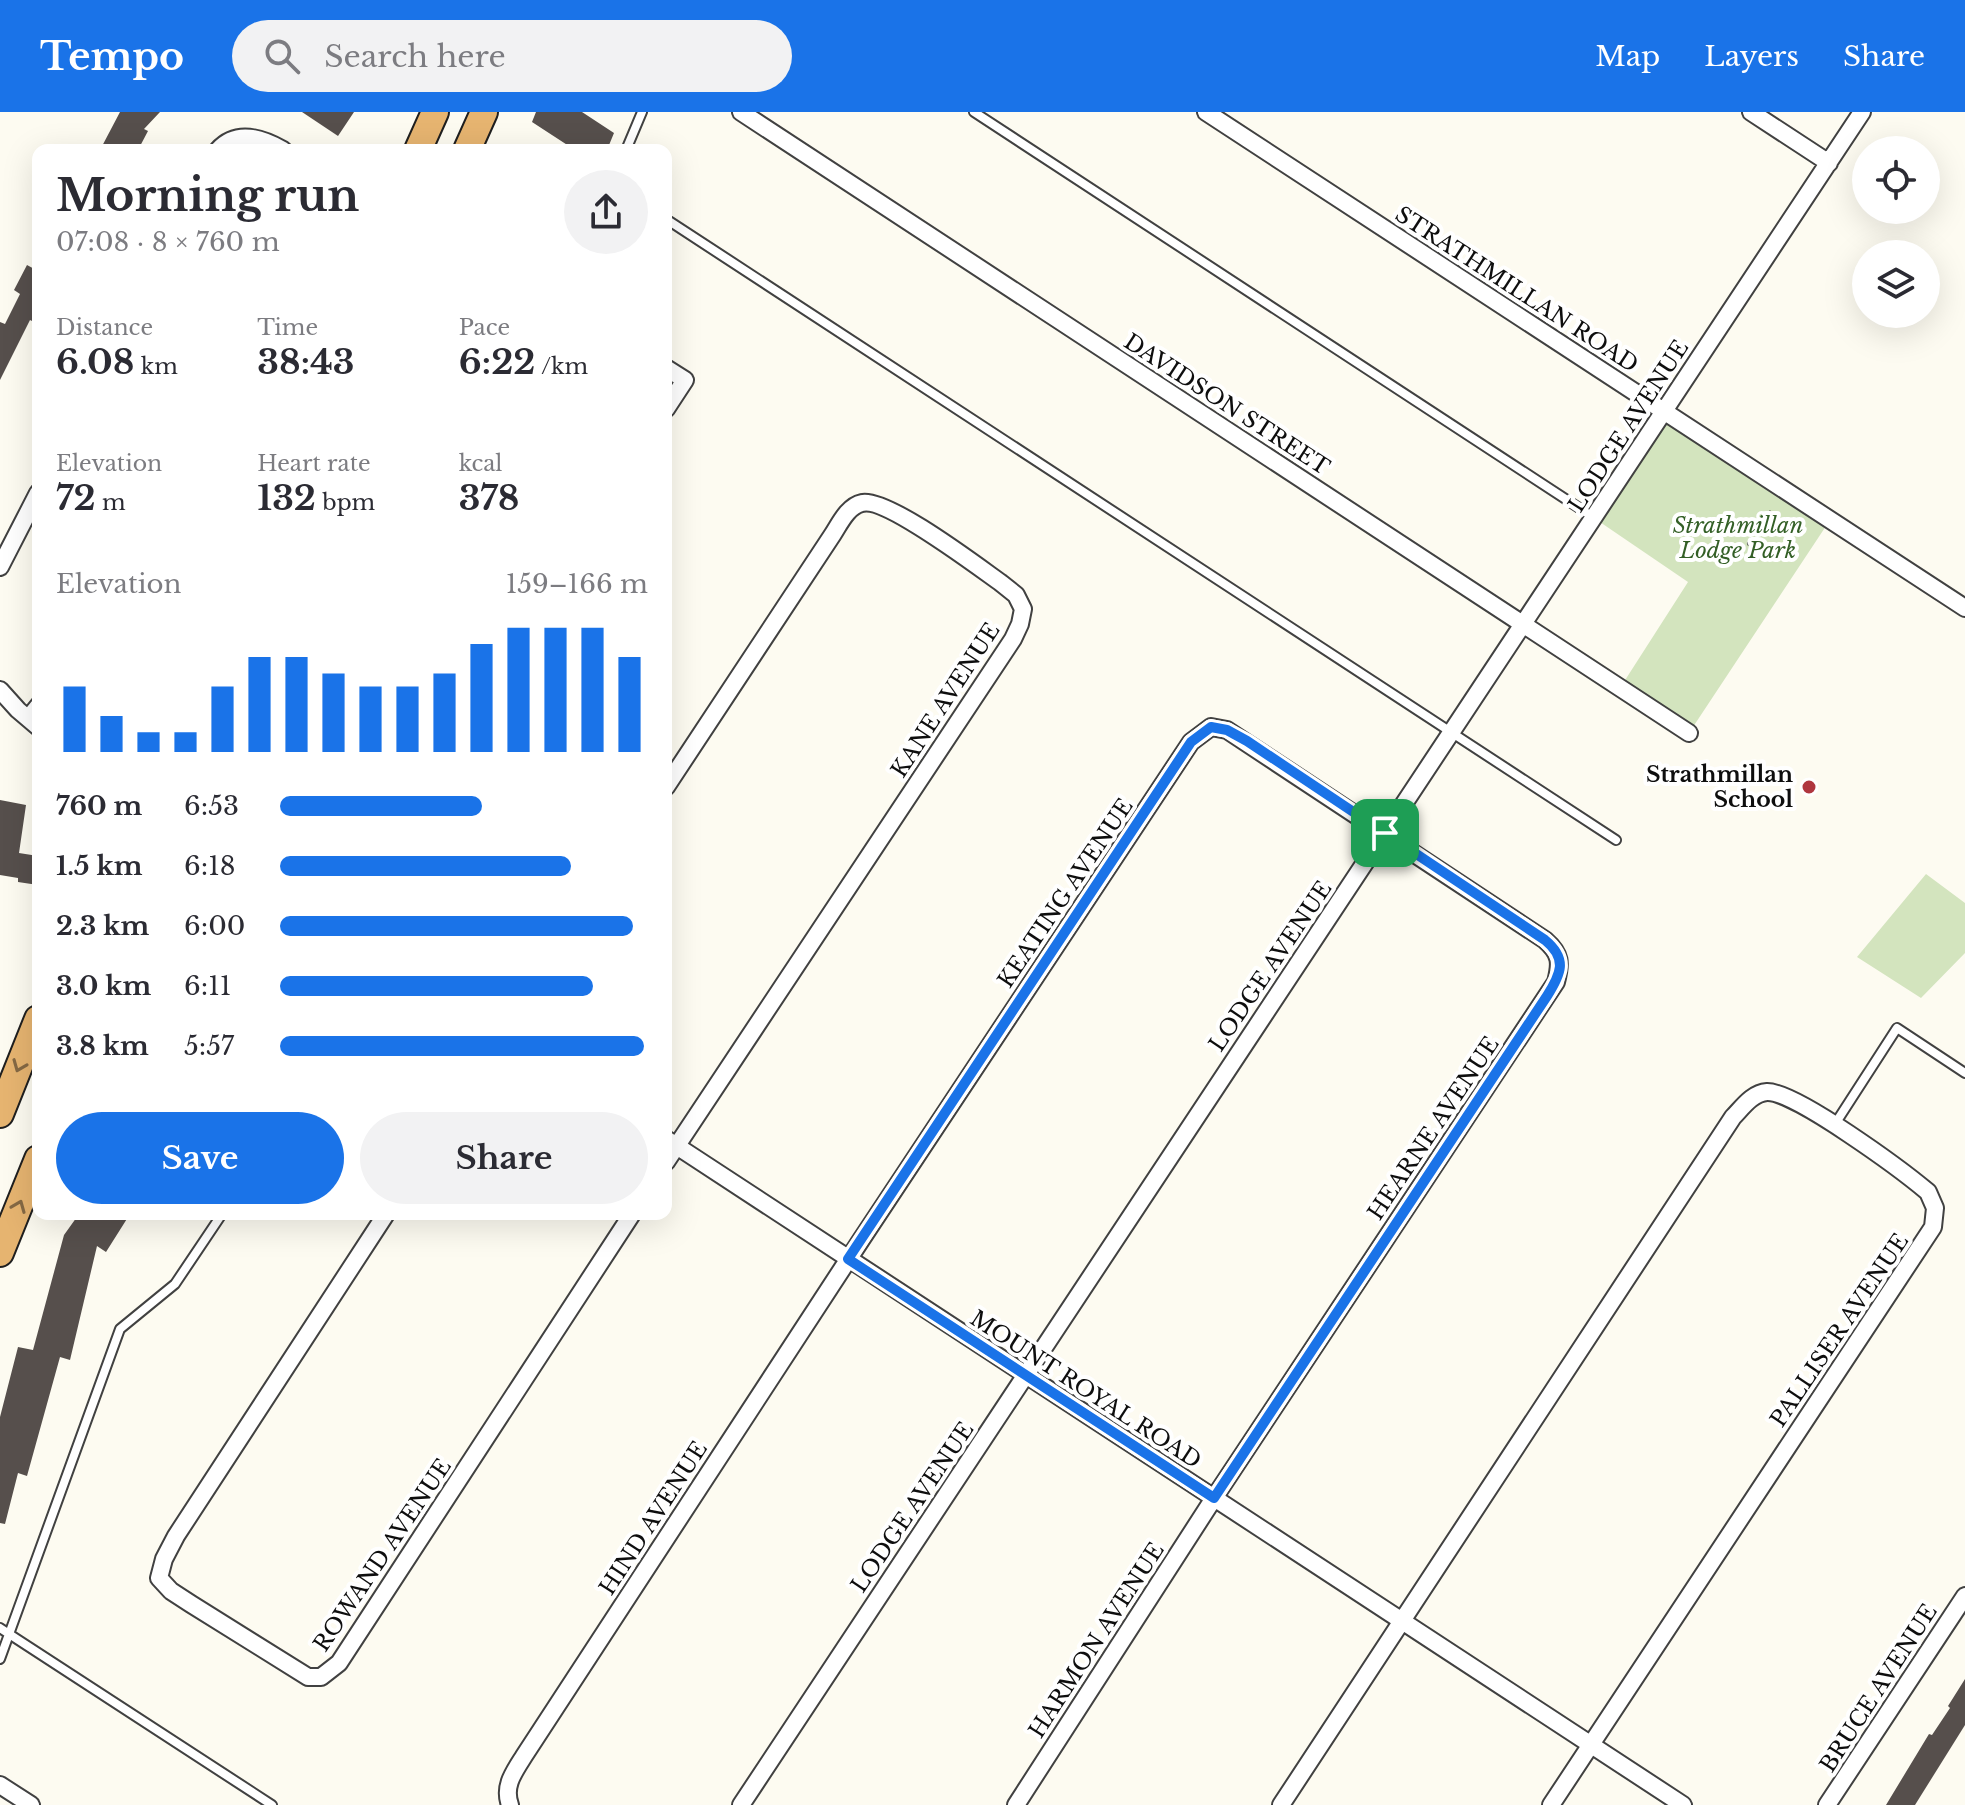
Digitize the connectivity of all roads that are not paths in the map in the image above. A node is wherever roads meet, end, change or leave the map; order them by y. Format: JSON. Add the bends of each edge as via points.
{"nodes":[{"id":1,"x":435,"y":112,"type":"edge"},
{"id":2,"x":484,"y":112,"type":"edge"},
{"id":3,"x":642,"y":112,"type":"edge"},
{"id":4,"x":741,"y":112,"type":"edge"},
{"id":5,"x":974,"y":112,"type":"edge"},
{"id":6,"x":1206,"y":112,"type":"edge"},
{"id":7,"x":1751,"y":112,"type":"edge"},
{"id":8,"x":1862,"y":112,"type":"edge"},
{"id":9,"x":223,"y":144,"type":"edge"},
{"id":10,"x":273,"y":144,"type":"edge"},
{"id":11,"x":421,"y":144,"type":"edge"},
{"id":12,"x":470,"y":144,"type":"edge"},
{"id":13,"x":629,"y":144,"type":"edge"},
{"id":14,"x":1829,"y":163,"type":"junction"},
{"id":15,"x":672,"y":223,"type":"edge"},
{"id":16,"x":672,"y":372,"type":"edge"},
{"id":17,"x":672,"y":400,"type":"edge"},
{"id":18,"x":1664,"y":411,"type":"junction"},
{"id":19,"x":32,"y":505,"type":"edge"},
{"id":20,"x":1594,"y":518,"type":"junction"},
{"id":21,"x":0,"y":567,"type":"edge"},
{"id":22,"x":1965,"y":608,"type":"edge"},
{"id":23,"x":1523,"y":625,"type":"junction"},
{"id":24,"x":0,"y":690,"type":"edge"},
{"id":25,"x":31,"y":722,"type":"edge"},
{"id":26,"x":1451,"y":733,"type":"junction"},
{"id":27,"x":1689,"y":733,"type":"dead end"},
{"id":28,"x":672,"y":778,"type":"edge"},
{"id":29,"x":1385,"y":833,"type":"junction"},
{"id":30,"x":1616,"y":840,"type":"dead end"},
{"id":31,"x":32,"y":1034,"type":"edge"},
{"id":32,"x":1965,"y":1073,"type":"edge"},
{"id":33,"x":0,"y":1114,"type":"edge"},
{"id":34,"x":1834,"y":1126,"type":"junction"},
{"id":35,"x":672,"y":1142,"type":"edge"},
{"id":36,"x":672,"y":1144,"type":"edge"},
{"id":37,"x":32,"y":1174,"type":"edge"},
{"id":38,"x":218,"y":1220,"type":"edge"},
{"id":39,"x":382,"y":1220,"type":"edge"},
{"id":40,"x":628,"y":1220,"type":"edge"},
{"id":41,"x":0,"y":1253,"type":"edge"},
{"id":42,"x":848,"y":1259,"type":"junction"},
{"id":43,"x":1026,"y":1376,"type":"junction"},
{"id":44,"x":1214,"y":1498,"type":"junction"},
{"id":45,"x":1965,"y":1596,"type":"edge"},
{"id":46,"x":1401,"y":1620,"type":"junction"},
{"id":47,"x":0,"y":1628,"type":"edge"},
{"id":48,"x":11,"y":1635,"type":"junction"},
{"id":49,"x":0,"y":1659,"type":"edge"},
{"id":50,"x":1590,"y":1744,"type":"junction"},
{"id":51,"x":0,"y":1785,"type":"edge"},
{"id":52,"x":31,"y":1805,"type":"edge"},
{"id":53,"x":272,"y":1805,"type":"edge"},
{"id":54,"x":510,"y":1805,"type":"edge"},
{"id":55,"x":741,"y":1805,"type":"edge"},
{"id":56,"x":1016,"y":1805,"type":"edge"},
{"id":57,"x":1281,"y":1805,"type":"edge"},
{"id":58,"x":1551,"y":1805,"type":"edge"},
{"id":59,"x":1683,"y":1805,"type":"edge"},
{"id":60,"x":1827,"y":1805,"type":"edge"}],
"edges":[{"from":1,"to":11,"type":"highway"},
{"from":2,"to":12,"type":"highway"},
{"from":3,"to":13,"type":"lane"},
{"from":4,"to":23,"type":"street","name":"DAVIDSON STREET"},
{"from":5,"to":20,"type":"lane"},
{"from":6,"to":18,"type":"street","name":"STRATHMILLAN ROAD"},
{"from":7,"to":14,"type":"street"},
{"from":8,"to":14,"type":"street","name":"LODGE AVENUE"},
{"from":9,"to":10,"type":"street","via":[[245,136]]},
{"from":14,"to":18,"type":"street","name":"LODGE AVENUE"},
{"from":15,"to":26,"type":"lane"},
{"from":16,"to":17,"type":"street","via":[[685,380]]},
{"from":18,"to":20,"type":"street","name":"LODGE AVENUE"},
{"from":18,"to":22,"type":"street","name":"STRATHMILLAN ROAD"},
{"from":19,"to":21,"type":"street"},
{"from":20,"to":23,"type":"street","name":"LODGE AVENUE"},
{"from":23,"to":26,"type":"street","name":"LODGE AVENUE"},
{"from":23,"to":27,"type":"street","name":"DAVIDSON STREET"},
{"from":24,"to":25,"type":"street"},
{"from":26,"to":29,"type":"street","name":"LODGE AVENUE"},
{"from":26,"to":30,"type":"lane"},
{"from":28,"to":35,"type":"street","name":"KANE AVENUE","via":[[833,534],[862,503],[897,512],[1016,595],[1023,609],[1013,639]]},
{"from":29,"to":42,"type":"street","name":"KEATING AVENUE","via":[[1227,730],[1211,727],[1191,742]]},
{"from":29,"to":43,"type":"street","name":"LODGE AVENUE"},
{"from":29,"to":44,"type":"street","name":"HEARNE AVENUE","via":[[1545,940],[1561,963],[1552,989]]},
{"from":31,"to":33,"type":"highway","one_way":true},
{"from":32,"to":34,"type":"lane","via":[[1897,1028]]},
{"from":34,"to":46,"type":"street","name":"PALLISER AVENUE","via":[[1780,1093],[1763,1092],[1733,1117]]},
{"from":34,"to":50,"type":"street","name":"PALLISER AVENUE","via":[[1928,1192],[1935,1208],[1933,1227]]},
{"from":36,"to":42,"type":"street","name":"MOUNT ROYAL ROAD"},
{"from":41,"to":37,"type":"highway","one_way":true},
{"from":38,"to":48,"type":"lane","via":[[175,1284],[120,1329]]},
{"from":39,"to":40,"type":"street","name":"ROWAND AVENUE","via":[[176,1536],[159,1578],[171,1591],[308,1677],[321,1677],[339,1663]]},
{"from":42,"to":43,"type":"street","name":"MOUNT ROYAL ROAD"},
{"from":42,"to":54,"type":"street","name":"HIND AVENUE","via":[[509,1781]]},
{"from":43,"to":44,"type":"street","name":"MOUNT ROYAL ROAD"},
{"from":43,"to":55,"type":"street","name":"LODGE AVENUE"},
{"from":44,"to":46,"type":"street","name":"MOUNT ROYAL ROAD"},
{"from":44,"to":56,"type":"street","name":"HARMON AVENUE"},
{"from":45,"to":60,"type":"street","name":"BRUCE AVENUE"},
{"from":46,"to":50,"type":"street","name":"MOUNT ROYAL ROAD"},
{"from":46,"to":57,"type":"street","name":"PALLISER AVENUE"},
{"from":47,"to":48,"type":"lane"},
{"from":48,"to":49,"type":"lane"},
{"from":48,"to":53,"type":"lane"},
{"from":50,"to":58,"type":"street","name":"PALLISER AVENUE"},
{"from":50,"to":59,"type":"street","name":"MOUNT ROYAL ROAD"},
{"from":51,"to":52,"type":"street"}]}
